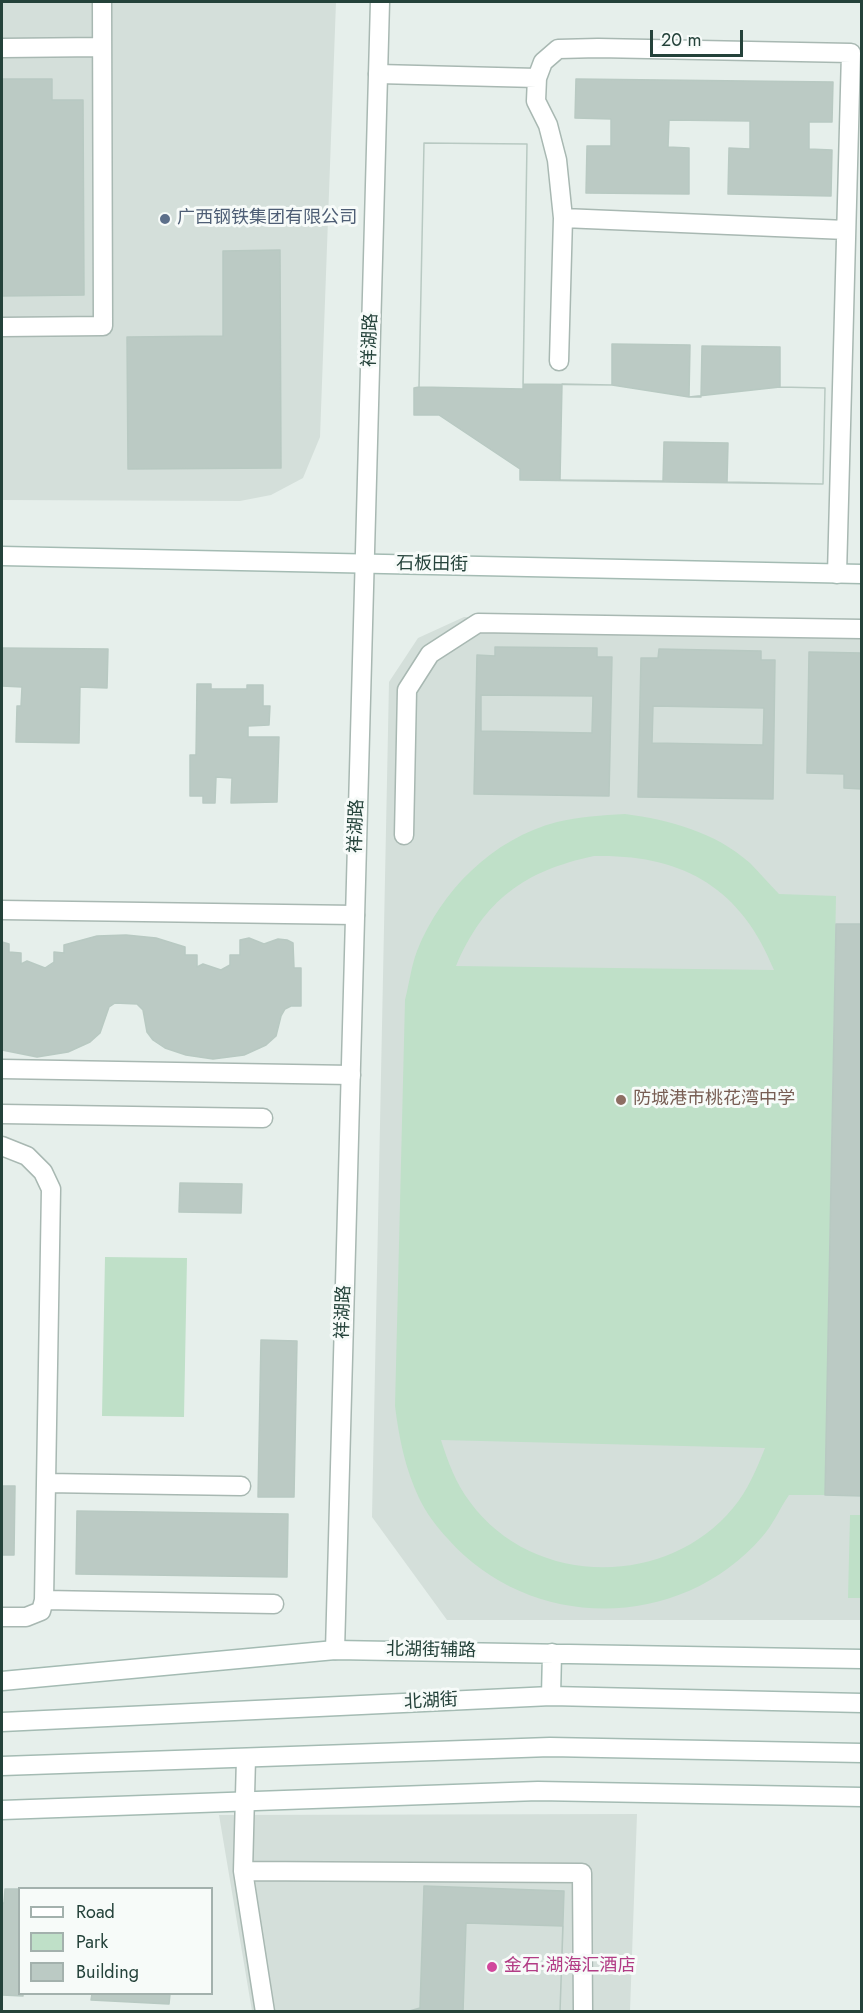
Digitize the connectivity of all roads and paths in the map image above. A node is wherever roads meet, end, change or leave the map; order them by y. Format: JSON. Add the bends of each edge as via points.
{"nodes":[{"id":1,"x":102,"y":2,"type":"edge"},
{"id":2,"x":380,"y":2,"type":"edge"},
{"id":3,"x":102,"y":47,"type":"junction"},
{"id":4,"x":2,"y":48,"type":"edge"},
{"id":5,"x":378,"y":74,"type":"junction"},
{"id":6,"x":537,"y":78,"type":"junction"},
{"id":7,"x":563,"y":218,"type":"junction"},
{"id":8,"x":846,"y":230,"type":"junction"},
{"id":9,"x":2,"y":327,"type":"edge"},
{"id":10,"x":559,"y":361,"type":"dead end"},
{"id":11,"x":2,"y":556,"type":"edge"},
{"id":12,"x":364,"y":564,"type":"junction"},
{"id":13,"x":837,"y":574,"type":"junction"},
{"id":14,"x":861,"y":574,"type":"edge"},
{"id":15,"x":861,"y":629,"type":"edge"},
{"id":16,"x":404,"y":835,"type":"dead end"},
{"id":17,"x":2,"y":910,"type":"edge"},
{"id":18,"x":355,"y":915,"type":"junction"},
{"id":19,"x":2,"y":1070,"type":"edge"},
{"id":20,"x":351,"y":1075,"type":"junction"},
{"id":21,"x":2,"y":1114,"type":"edge"},
{"id":22,"x":263,"y":1118,"type":"dead end"},
{"id":23,"x":2,"y":1146,"type":"edge"},
{"id":24,"x":46,"y":1483,"type":"junction"},
{"id":25,"x":241,"y":1486,"type":"dead end"},
{"id":26,"x":44,"y":1600,"type":"junction"},
{"id":27,"x":274,"y":1604,"type":"dead end"},
{"id":28,"x":2,"y":1617,"type":"edge"},
{"id":29,"x":335,"y":1650,"type":"junction"},
{"id":30,"x":552,"y":1653,"type":"junction"},
{"id":31,"x":861,"y":1659,"type":"edge"},
{"id":32,"x":2,"y":1682,"type":"edge"},
{"id":33,"x":551,"y":1696,"type":"junction"},
{"id":34,"x":861,"y":1702,"type":"edge"},
{"id":35,"x":2,"y":1722,"type":"edge"},
{"id":36,"x":861,"y":1753,"type":"edge"},
{"id":37,"x":246,"y":1758,"type":"junction"},
{"id":38,"x":2,"y":1766,"type":"edge"},
{"id":39,"x":861,"y":1797,"type":"edge"},
{"id":40,"x":245,"y":1801,"type":"junction"},
{"id":41,"x":2,"y":1810,"type":"edge"},
{"id":42,"x":243,"y":1871,"type":"junction"},
{"id":43,"x":265,"y":2012,"type":"edge"},
{"id":44,"x":583,"y":2012,"type":"edge"}],
"edges":[{"from":1,"to":3,"type":"street"},
{"from":2,"to":5,"type":"street","name":"祥湖路"},
{"from":3,"to":4,"type":"street"},
{"from":3,"to":9,"type":"street","via":[[103,326]]},
{"from":5,"to":6,"type":"street"},
{"from":5,"to":12,"type":"street","name":"祥湖路"},
{"from":6,"to":7,"type":"street","via":[[537,101],[548,125],[556,160]]},
{"from":6,"to":8,"type":"street","via":[[543,62],[558,49],[851,53]]},
{"from":7,"to":8,"type":"street"},
{"from":7,"to":10,"type":"street"},
{"from":8,"to":13,"type":"street"},
{"from":11,"to":12,"type":"street","name":"石板田街"},
{"from":12,"to":13,"type":"street","name":"石板田街"},
{"from":12,"to":18,"type":"street","name":"祥湖路"},
{"from":13,"to":14,"type":"street","name":"石板田街"},
{"from":15,"to":16,"type":"street","via":[[478,623],[430,654],[407,690]]},
{"from":17,"to":18,"type":"street"},
{"from":18,"to":20,"type":"street","name":"祥湖路"},
{"from":19,"to":20,"type":"street"},
{"from":20,"to":29,"type":"street","name":"祥湖路"},
{"from":21,"to":22,"type":"street"},
{"from":23,"to":24,"type":"street","via":[[27,1156],[43,1172],[51,1189]]},
{"from":24,"to":25,"type":"street"},
{"from":24,"to":26,"type":"street"},
{"from":26,"to":27,"type":"street"},
{"from":26,"to":28,"type":"street","via":[[41,1611],[26,1617]]},
{"from":29,"to":30,"type":"street","name":"北湖街辅路"},
{"from":29,"to":32,"type":"street","name":"北湖街辅路"},
{"from":30,"to":31,"type":"street","name":"北湖街辅路"},
{"from":30,"to":33,"type":"street"},
{"from":33,"to":34,"type":"street","name":"北湖街"},
{"from":33,"to":35,"type":"street","name":"北湖街"},
{"from":36,"to":37,"type":"street","via":[[550,1747]]},
{"from":37,"to":38,"type":"street"},
{"from":37,"to":40,"type":"street"},
{"from":39,"to":40,"type":"street","via":[[538,1791]]},
{"from":40,"to":41,"type":"street"},
{"from":40,"to":42,"type":"street"},
{"from":42,"to":43,"type":"street"},
{"from":42,"to":44,"type":"street","via":[[582,1873]]}]}
